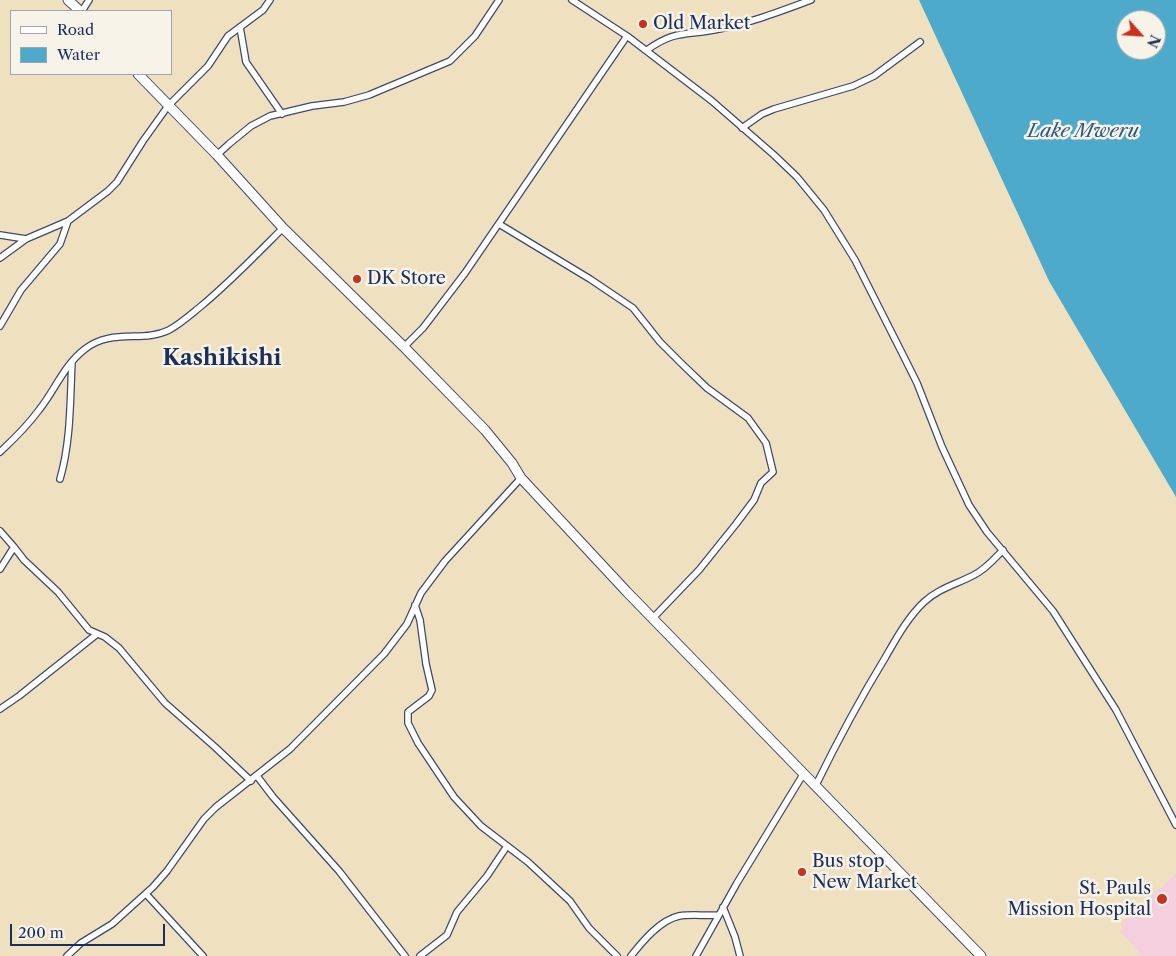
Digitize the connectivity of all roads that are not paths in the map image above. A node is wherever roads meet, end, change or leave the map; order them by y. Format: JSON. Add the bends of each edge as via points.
{"nodes":[{"id":1,"x":68,"y":0,"type":"edge"},
{"id":2,"x":270,"y":0,"type":"edge"},
{"id":3,"x":498,"y":0,"type":"edge"},
{"id":4,"x":572,"y":0,"type":"edge"},
{"id":5,"x":811,"y":0,"type":"edge"},
{"id":6,"x":80,"y":10,"type":"edge"},
{"id":7,"x":240,"y":28,"type":"junction"},
{"id":8,"x":627,"y":36,"type":"junction"},
{"id":9,"x":920,"y":42,"type":"dead end"},
{"id":10,"x":647,"y":50,"type":"junction"},
{"id":11,"x":139,"y":75,"type":"edge"},
{"id":12,"x":168,"y":106,"type":"junction"},
{"id":13,"x":282,"y":114,"type":"junction"},
{"id":14,"x":742,"y":128,"type":"junction"},
{"id":15,"x":217,"y":155,"type":"junction"},
{"id":16,"x":68,"y":221,"type":"junction"},
{"id":17,"x":499,"y":224,"type":"junction"},
{"id":18,"x":283,"y":228,"type":"junction"},
{"id":19,"x":0,"y":235,"type":"edge"},
{"id":20,"x":26,"y":239,"type":"junction"},
{"id":21,"x":0,"y":258,"type":"edge"},
{"id":22,"x":0,"y":326,"type":"edge"},
{"id":23,"x":404,"y":346,"type":"junction"},
{"id":24,"x":72,"y":362,"type":"junction"},
{"id":25,"x":0,"y":452,"type":"edge"},
{"id":26,"x":521,"y":478,"type":"junction"},
{"id":27,"x":60,"y":479,"type":"dead end"},
{"id":28,"x":0,"y":531,"type":"edge"},
{"id":29,"x":14,"y":547,"type":"junction"},
{"id":30,"x":1002,"y":550,"type":"junction"},
{"id":31,"x":0,"y":569,"type":"edge"},
{"id":32,"x":415,"y":605,"type":"junction"},
{"id":33,"x":653,"y":618,"type":"junction"},
{"id":34,"x":97,"y":634,"type":"junction"},
{"id":35,"x":0,"y":709,"type":"edge"},
{"id":36,"x":804,"y":773,"type":"junction"},
{"id":37,"x":257,"y":776,"type":"junction"},
{"id":38,"x":251,"y":781,"type":"junction"},
{"id":39,"x":816,"y":785,"type":"junction"},
{"id":40,"x":1176,"y":825,"type":"edge"},
{"id":41,"x":507,"y":846,"type":"junction"},
{"id":42,"x":146,"y":894,"type":"junction"},
{"id":43,"x":723,"y":908,"type":"junction"},
{"id":44,"x":718,"y":915,"type":"junction"},
{"id":45,"x":67,"y":956,"type":"edge"},
{"id":46,"x":203,"y":956,"type":"edge"},
{"id":47,"x":405,"y":956,"type":"edge"},
{"id":48,"x":420,"y":956,"type":"edge"},
{"id":49,"x":617,"y":956,"type":"edge"},
{"id":50,"x":631,"y":956,"type":"edge"},
{"id":51,"x":696,"y":956,"type":"edge"},
{"id":52,"x":740,"y":956,"type":"edge"},
{"id":53,"x":981,"y":956,"type":"edge"}],
"edges":[{"from":1,"to":6,"type":"main road"},
{"from":2,"to":7,"type":"street","via":[[263,10]]},
{"from":3,"to":13,"type":"street","via":[[463,50],[439,67],[369,95]]},
{"from":4,"to":8,"type":"street"},
{"from":5,"to":10,"type":"street","via":[[719,29],[674,35]]},
{"from":7,"to":12,"type":"street","via":[[228,36],[208,66]]},
{"from":7,"to":13,"type":"street","via":[[246,62]]},
{"from":8,"to":10,"type":"street"},
{"from":8,"to":17,"type":"street"},
{"from":9,"to":14,"type":"street","via":[[864,82],[774,109]]},
{"from":10,"to":14,"type":"street"},
{"from":11,"to":12,"type":"main road"},
{"from":12,"to":15,"type":"main road"},
{"from":12,"to":16,"type":"street","via":[[117,182]]},
{"from":13,"to":15,"type":"street","via":[[251,126]]},
{"from":14,"to":30,"type":"street","via":[[797,177],[838,231],[917,383],[969,505]]},
{"from":15,"to":18,"type":"main road"},
{"from":16,"to":20,"type":"street"},
{"from":16,"to":22,"type":"street","via":[[60,244],[21,290]]},
{"from":17,"to":23,"type":"street","via":[[423,328]]},
{"from":17,"to":33,"type":"street","via":[[633,308],[660,342],[707,388],[743,413],[766,443],[773,472],[761,483],[754,500],[699,570]]},
{"from":18,"to":23,"type":"main road"},
{"from":18,"to":24,"type":"street","via":[[212,297],[168,331],[112,336],[85,348]]},
{"from":19,"to":20,"type":"street"},
{"from":20,"to":21,"type":"street"},
{"from":23,"to":26,"type":"main road","via":[[485,430]]},
{"from":24,"to":25,"type":"street","via":[[40,410]]},
{"from":24,"to":27,"type":"street","via":[[68,439]]},
{"from":26,"to":32,"type":"street","via":[[445,561]]},
{"from":26,"to":33,"type":"main road"},
{"from":28,"to":29,"type":"street"},
{"from":29,"to":31,"type":"street"},
{"from":29,"to":34,"type":"street","via":[[89,630]]},
{"from":30,"to":39,"type":"street","via":[[975,574],[936,593],[914,614],[877,670]]},
{"from":30,"to":40,"type":"street","via":[[1053,611],[1116,710]]},
{"from":32,"to":37,"type":"street","via":[[406,624],[384,654],[290,749]]},
{"from":32,"to":41,"type":"street","via":[[432,690],[408,712],[408,723],[454,797],[481,826]]},
{"from":33,"to":36,"type":"main road"},
{"from":34,"to":35,"type":"street"},
{"from":34,"to":38,"type":"street","via":[[119,648],[165,703]]},
{"from":36,"to":39,"type":"main road"},
{"from":36,"to":43,"type":"street"},
{"from":37,"to":38,"type":"street"},
{"from":37,"to":47,"type":"street","via":[[340,871]]},
{"from":38,"to":42,"type":"street","via":[[204,819],[167,871]]},
{"from":39,"to":53,"type":"main road"},
{"from":41,"to":48,"type":"street","via":[[488,876],[457,912],[447,935]]},
{"from":41,"to":49,"type":"street","via":[[570,901],[589,928]]},
{"from":42,"to":45,"type":"street","via":[[112,924]]},
{"from":42,"to":46,"type":"street"},
{"from":43,"to":44,"type":"street"},
{"from":43,"to":52,"type":"street"},
{"from":44,"to":50,"type":"street","via":[[670,919]]},
{"from":44,"to":51,"type":"street"}]}
